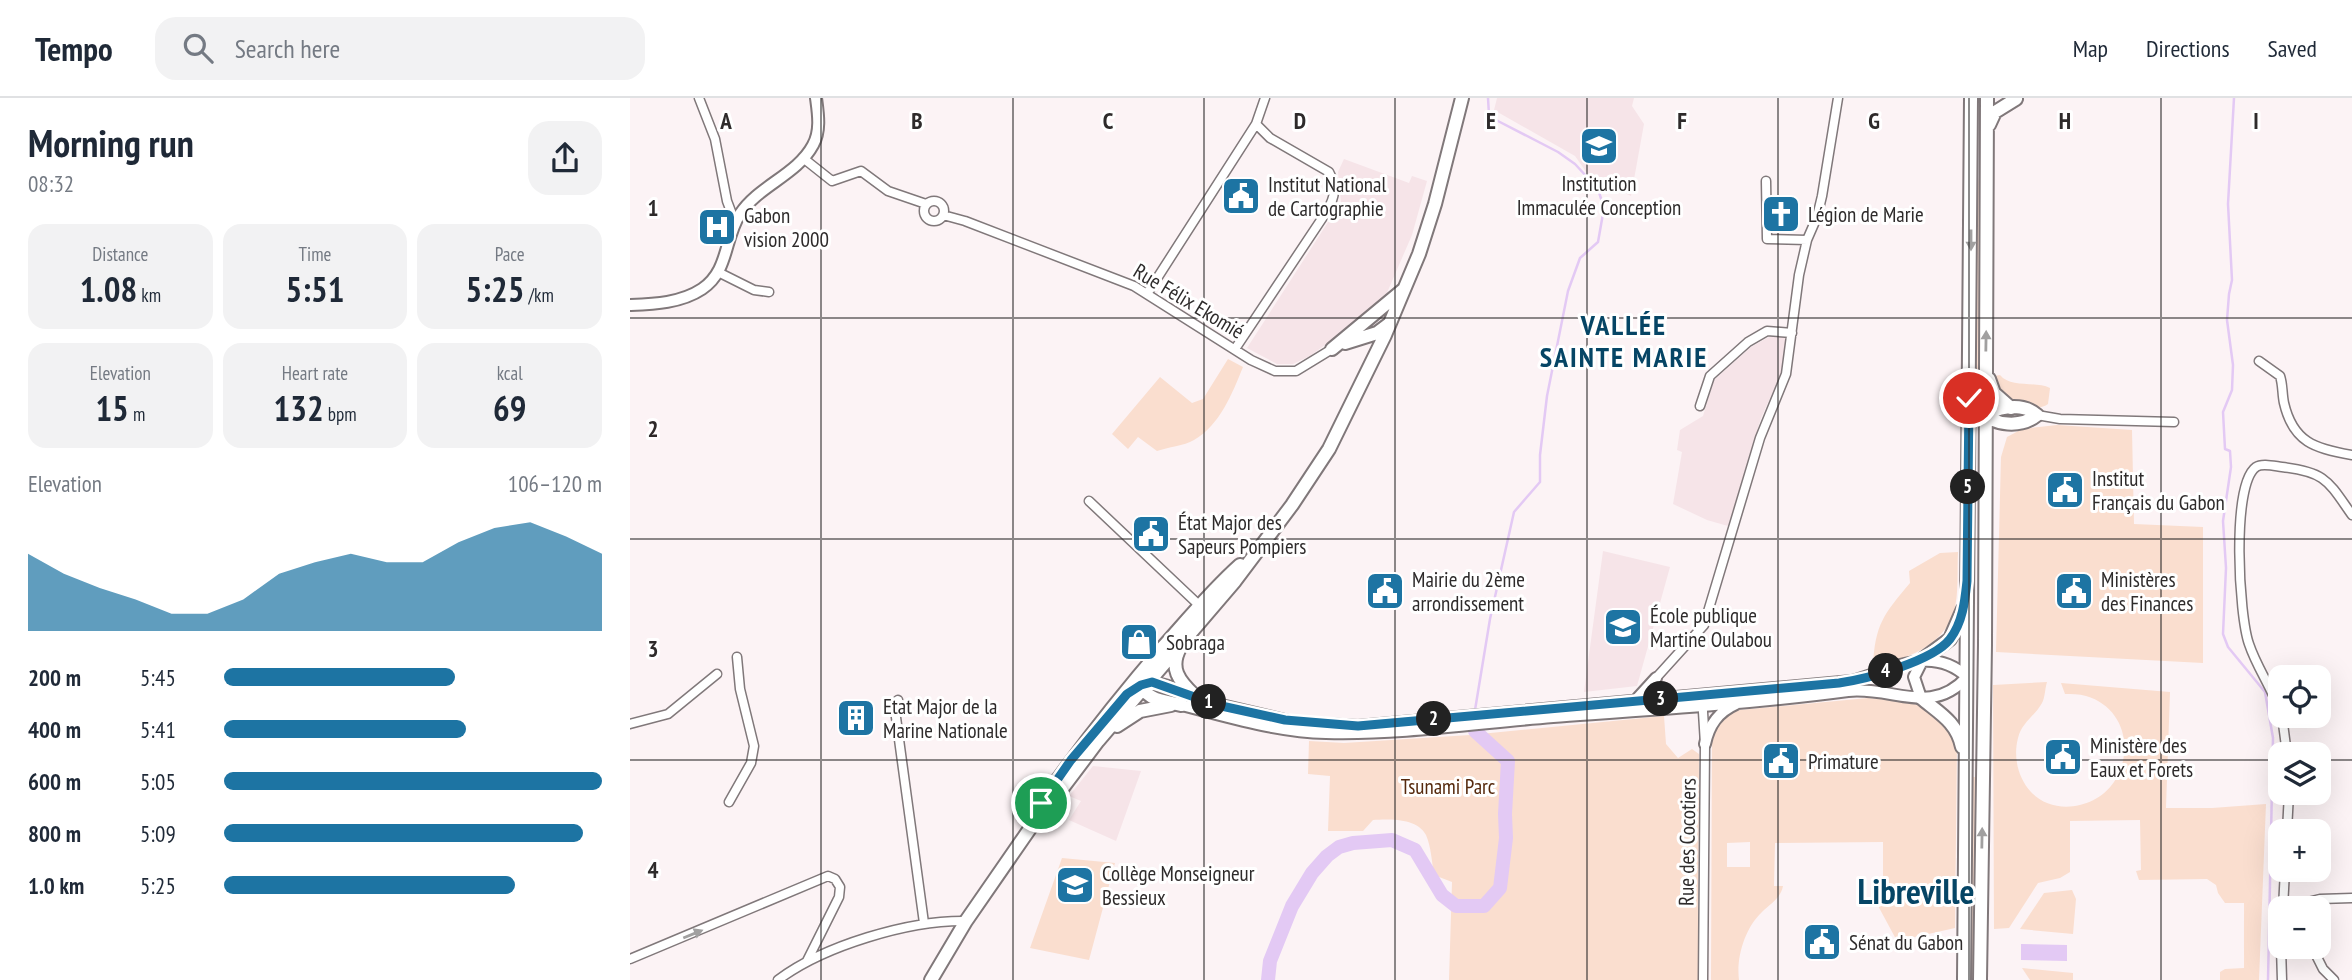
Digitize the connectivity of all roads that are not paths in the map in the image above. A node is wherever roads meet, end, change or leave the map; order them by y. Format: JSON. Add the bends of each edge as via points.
{"nodes":[{"id":1,"x":699,"y":98,"type":"edge"},
{"id":2,"x":816,"y":98,"type":"edge"},
{"id":3,"x":1265,"y":98,"type":"edge"},
{"id":4,"x":1462,"y":98,"type":"edge"},
{"id":5,"x":1838,"y":98,"type":"edge"},
{"id":6,"x":1971,"y":98,"type":"edge"},
{"id":7,"x":1985,"y":98,"type":"edge"},
{"id":8,"x":2001,"y":98,"type":"edge"},
{"id":9,"x":2019,"y":98,"type":"edge"},
{"id":10,"x":1256,"y":124,"type":"junction"},
{"id":11,"x":1986,"y":135,"type":"junction"},
{"id":12,"x":803,"y":158,"type":"junction"},
{"id":13,"x":1766,"y":181,"type":"dead end"},
{"id":14,"x":1970,"y":197,"type":"junction"},
{"id":15,"x":926,"y":204,"type":"junction"},
{"id":16,"x":943,"y":215,"type":"junction"},
{"id":17,"x":735,"y":222,"type":"junction"},
{"id":18,"x":1807,"y":240,"type":"junction"},
{"id":19,"x":718,"y":272,"type":"junction"},
{"id":20,"x":1406,"y":287,"type":"junction"},
{"id":21,"x":769,"y":292,"type":"dead end"},
{"id":22,"x":1147,"y":294,"type":"junction"},
{"id":23,"x":630,"y":305,"type":"edge"},
{"id":24,"x":1970,"y":328,"type":"junction"},
{"id":25,"x":1386,"y":329,"type":"junction"},
{"id":26,"x":1792,"y":333,"type":"junction"},
{"id":27,"x":1354,"y":335,"type":"junction"},
{"id":28,"x":1235,"y":349,"type":"junction"},
{"id":29,"x":1332,"y":349,"type":"joint"},
{"id":30,"x":2259,"y":361,"type":"dead end"},
{"id":31,"x":1371,"y":365,"type":"junction"},
{"id":32,"x":1986,"y":368,"type":"junction"},
{"id":33,"x":1700,"y":406,"type":"dead end"},
{"id":34,"x":2011,"y":408,"type":"junction"},
{"id":35,"x":2037,"y":415,"type":"junction"},
{"id":36,"x":1984,"y":416,"type":"junction"},
{"id":37,"x":2174,"y":422,"type":"dead end"},
{"id":38,"x":2014,"y":423,"type":"junction"},
{"id":39,"x":1984,"y":455,"type":"junction"},
{"id":40,"x":2352,"y":455,"type":"edge"},
{"id":41,"x":1089,"y":501,"type":"dead end"},
{"id":42,"x":1968,"y":501,"type":"junction"},
{"id":43,"x":2352,"y":515,"type":"edge"},
{"id":44,"x":1985,"y":560,"type":"junction"},
{"id":45,"x":1967,"y":581,"type":"junction"},
{"id":46,"x":1200,"y":611,"type":"junction"},
{"id":47,"x":1187,"y":635,"type":"junction"},
{"id":48,"x":737,"y":657,"type":"dead end"},
{"id":49,"x":1923,"y":659,"type":"junction"},
{"id":50,"x":717,"y":674,"type":"dead end"},
{"id":51,"x":1968,"y":677,"type":"junction"},
{"id":52,"x":1656,"y":678,"type":"junction"},
{"id":53,"x":1143,"y":685,"type":"junction"},
{"id":54,"x":2268,"y":686,"type":"edge"},
{"id":55,"x":1921,"y":698,"type":"junction"},
{"id":56,"x":1665,"y":699,"type":"junction"},
{"id":57,"x":898,"y":700,"type":"dead end"},
{"id":58,"x":1200,"y":700,"type":"junction"},
{"id":59,"x":1702,"y":700,"type":"junction"},
{"id":60,"x":1635,"y":701,"type":"junction"},
{"id":61,"x":1745,"y":701,"type":"junction"},
{"id":62,"x":1181,"y":705,"type":"junction"},
{"id":63,"x":1475,"y":720,"type":"junction"},
{"id":64,"x":630,"y":724,"type":"edge"},
{"id":65,"x":1705,"y":744,"type":"junction"},
{"id":66,"x":1083,"y":745,"type":"junction"},
{"id":67,"x":1966,"y":763,"type":"junction"},
{"id":68,"x":1076,"y":769,"type":"junction"},
{"id":69,"x":1982,"y":794,"type":"junction"},
{"id":70,"x":729,"y":802,"type":"dead end"},
{"id":71,"x":1040,"y":814,"type":"junction"},
{"id":72,"x":2352,"y":898,"type":"edge"},
{"id":73,"x":2331,"y":899,"type":"edge"},
{"id":74,"x":966,"y":921,"type":"junction"},
{"id":75,"x":924,"y":923,"type":"junction"},
{"id":76,"x":630,"y":959,"type":"edge"},
{"id":77,"x":2281,"y":959,"type":"edge"},
{"id":78,"x":2318,"y":959,"type":"edge"},
{"id":79,"x":807,"y":961,"type":"junction"},
{"id":80,"x":778,"y":980,"type":"edge"},
{"id":81,"x":932,"y":980,"type":"edge"},
{"id":82,"x":1703,"y":980,"type":"edge"},
{"id":83,"x":1964,"y":980,"type":"edge"},
{"id":84,"x":1980,"y":980,"type":"edge"},
{"id":85,"x":2281,"y":980,"type":"edge"},
{"id":86,"x":2334,"y":980,"type":"edge"}],
"edges":[{"from":1,"to":17,"type":"street","via":[[715,139]]},
{"from":2,"to":12,"type":"main road","via":[[818,133]]},
{"from":3,"to":10,"type":"street"},
{"from":4,"to":20,"type":"main road","via":[[1427,232]]},
{"from":5,"to":18,"type":"street","via":[[1822,196]]},
{"from":6,"to":14,"type":"main road"},
{"from":7,"to":11,"type":"main road"},
{"from":7,"to":14,"type":"main road","via":[[1978,111]]},
{"from":8,"to":9,"type":"main road"},
{"from":9,"to":11,"type":"main road","via":[[1995,112]]},
{"from":10,"to":22,"type":"street"},
{"from":10,"to":28,"type":"street","via":[[1329,172],[1334,201]]},
{"from":32,"to":11,"type":"main road","one_way":true},
{"from":12,"to":15,"type":"street","via":[[832,181],[861,171],[888,191]]},
{"from":12,"to":17,"type":"main road","via":[[748,204]]},
{"from":13,"to":18,"type":"street","via":[[1767,239]]},
{"from":14,"to":24,"type":"main road","one_way":true},
{"from":15,"to":16,"type":"street","via":[[938,201]]},
{"from":15,"to":16,"type":"street","via":[[928,220]]},
{"from":16,"to":22,"type":"street","name":"Rue Félix Ekomié","via":[[1079,263]]},
{"from":17,"to":19,"type":"main road"},
{"from":18,"to":26,"type":"street"},
{"from":19,"to":21,"type":"street"},
{"from":19,"to":23,"type":"main road","via":[[701,289],[677,300]]},
{"from":20,"to":25,"type":"main road"},
{"from":20,"to":27,"type":"main road"},
{"from":22,"to":28,"type":"street","name":"Rue Félix Ekomié"},
{"from":24,"to":36,"type":"main road","via":[[1976,403]]},
{"from":24,"to":42,"type":"main road"},
{"from":25,"to":27,"type":"main road","via":[[1376,323]]},
{"from":25,"to":31,"type":"main road"},
{"from":26,"to":33,"type":"street","via":[[1768,331],[1748,342],[1710,376]]},
{"from":26,"to":52,"type":"street","via":[[1786,374],[1760,438],[1703,625]]},
{"from":27,"to":29,"type":"main road"},
{"from":27,"to":31,"type":"main road","via":[[1369,349]]},
{"from":28,"to":29,"type":"street","name":"Rue Félix Ekomié","via":[[1267,368],[1290,372]]},
{"from":30,"to":40,"type":"street","via":[[2280,376],[2289,421],[2300,437],[2317,447]]},
{"from":31,"to":46,"type":"main road","via":[[1323,459],[1292,505]]},
{"from":32,"to":34,"type":"main road","via":[[1992,390]]},
{"from":32,"to":36,"type":"main road"},
{"from":34,"to":35,"type":"main road"},
{"from":34,"to":36,"type":"main road"},
{"from":35,"to":37,"type":"street"},
{"from":35,"to":38,"type":"main road"},
{"from":36,"to":38,"type":"main road"},
{"from":36,"to":39,"type":"main road"},
{"from":36,"to":42,"type":"main road","via":[[1975,430]]},
{"from":38,"to":39,"type":"main road","via":[[1992,436]]},
{"from":39,"to":44,"type":"main road"},
{"from":41,"to":46,"type":"street"},
{"from":42,"to":45,"type":"main road"},
{"from":43,"to":54,"type":"street","via":[[2321,475],[2260,465],[2248,477],[2240,533],[2243,618],[2249,645]]},
{"from":44,"to":51,"type":"main road","via":[[1978,655]]},
{"from":44,"to":69,"type":"main road"},
{"from":45,"to":49,"type":"main road","via":[[1962,614],[1952,635]]},
{"from":45,"to":51,"type":"main road"},
{"from":46,"to":47,"type":"main road"},
{"from":46,"to":53,"type":"main road","via":[[1143,676]]},
{"from":46,"to":66,"type":"main road"},
{"from":47,"to":53,"type":"main road"},
{"from":47,"to":58,"type":"main road","via":[[1174,666],[1183,684]]},
{"from":48,"to":70,"type":"street","via":[[753,755]]},
{"from":49,"to":51,"type":"main road","via":[[1945,663]]},
{"from":49,"to":55,"type":"main road","via":[[1914,677]]},
{"from":49,"to":59,"type":"main road","via":[[1852,681]]},
{"from":50,"to":64,"type":"street","via":[[668,714]]},
{"from":51,"to":55,"type":"main road","via":[[1948,693]]},
{"from":51,"to":67,"type":"main road"},
{"from":51,"to":69,"type":"main road","via":[[1976,694],[1976,762]]},
{"from":52,"to":56,"type":"main road","via":[[1655,692]]},
{"from":52,"to":60,"type":"main road"},
{"from":53,"to":58,"type":"main road","via":[[1158,684]]},
{"from":53,"to":62,"type":"main road","via":[[1150,697]]},
{"from":53,"to":66,"type":"main road","via":[[1127,694]]},
{"from":53,"to":68,"type":"main road"},
{"from":55,"to":61,"type":"main road","via":[[1851,691]]},
{"from":55,"to":67,"type":"main road","via":[[1952,724]]},
{"from":56,"to":59,"type":"main road"},
{"from":56,"to":60,"type":"main road"},
{"from":57,"to":75,"type":"street","via":[[895,710]]},
{"from":58,"to":63,"type":"main road","via":[[1293,722],[1333,725]]},
{"from":59,"to":61,"type":"main road"},
{"from":59,"to":63,"type":"main road"},
{"from":59,"to":65,"type":"street","name":"Rue des Cocotiers"},
{"from":60,"to":63,"type":"main road"},
{"from":61,"to":65,"type":"main road","via":[[1716,718]]},
{"from":62,"to":63,"type":"main road","via":[[1304,732],[1362,732]]},
{"from":62,"to":68,"type":"main road","via":[[1156,707],[1129,717]]},
{"from":65,"to":82,"type":"street","name":"Rue des Cocotiers"},
{"from":66,"to":71,"type":"main road","via":[[1041,803]]},
{"from":67,"to":83,"type":"main road"},
{"from":68,"to":71,"type":"main road"},
{"from":84,"to":69,"type":"main road","one_way":true},
{"from":71,"to":74,"type":"main road"},
{"from":72,"to":73,"type":"street"},
{"from":74,"to":75,"type":"street"},
{"from":74,"to":81,"type":"main road"},
{"from":75,"to":79,"type":"street"},
{"from":76,"to":79,"type":"street","one_way":true,"via":[[828,876],[841,887],[839,897]]},
{"from":77,"to":85,"type":"street"},
{"from":78,"to":86,"type":"street"},
{"from":79,"to":80,"type":"street"}]}
